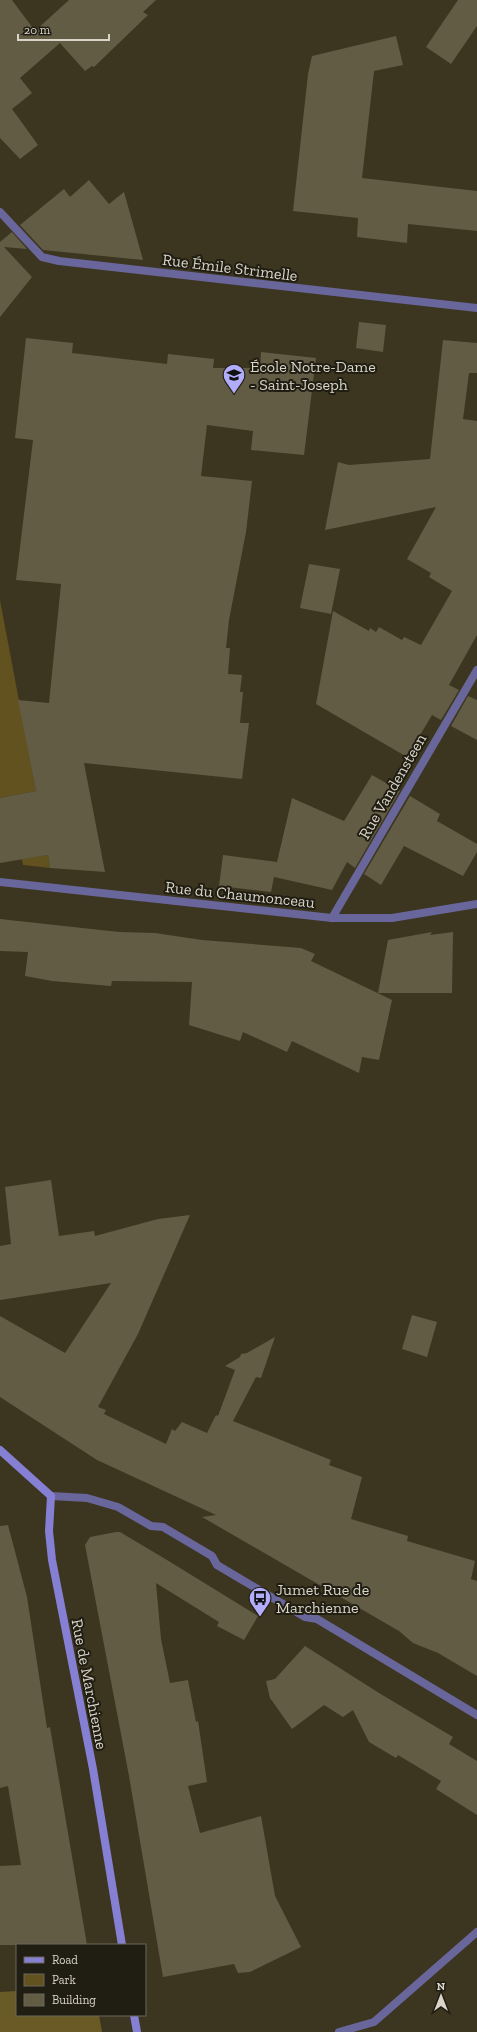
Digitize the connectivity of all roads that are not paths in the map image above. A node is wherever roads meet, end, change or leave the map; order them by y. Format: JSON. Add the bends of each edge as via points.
{"nodes":[{"id":1,"x":0,"y":212,"type":"edge"},
{"id":2,"x":477,"y":308,"type":"edge"},
{"id":3,"x":477,"y":670,"type":"edge"},
{"id":4,"x":0,"y":882,"type":"edge"},
{"id":5,"x":477,"y":904,"type":"edge"},
{"id":6,"x":332,"y":918,"type":"junction"},
{"id":7,"x":0,"y":1450,"type":"edge"},
{"id":8,"x":51,"y":1496,"type":"junction"},
{"id":9,"x":477,"y":1715,"type":"edge"},
{"id":10,"x":477,"y":1932,"type":"edge"},
{"id":11,"x":122,"y":1944,"type":"edge"},
{"id":12,"x":134,"y":2016,"type":"edge"},
{"id":13,"x":137,"y":2032,"type":"edge"},
{"id":14,"x":339,"y":2032,"type":"edge"}],
"edges":[{"from":1,"to":2,"type":"street","name":"Rue Émile Strimelle","via":[[42,257],[59,261]]},
{"from":3,"to":6,"type":"street","name":"Rue Vandensteen"},
{"from":4,"to":6,"type":"street","name":"Rue du Chaumonceau"},
{"from":5,"to":6,"type":"street","name":"Rue du Chaumonceau","via":[[392,918]]},
{"from":7,"to":8,"type":"street"},
{"from":8,"to":9,"type":"street","via":[[87,1498],[104,1502],[130,1512],[152,1526],[163,1527],[212,1556],[218,1565],[305,1617],[316,1619]]},
{"from":8,"to":11,"type":"street","name":"Rue de Marchienne","via":[[49,1531],[52,1560],[93,1769]]},
{"from":10,"to":14,"type":"street","via":[[374,2022]]},
{"from":12,"to":13,"type":"street"}]}
